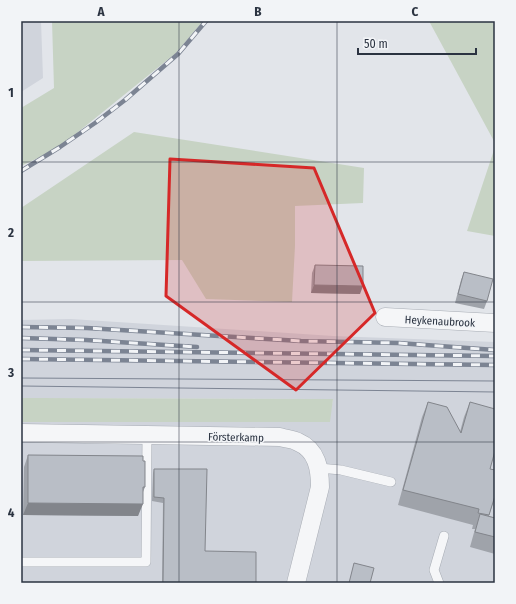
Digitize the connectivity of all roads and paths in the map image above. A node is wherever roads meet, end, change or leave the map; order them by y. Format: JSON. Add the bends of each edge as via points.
{"nodes":[{"id":1,"x":385,"y":317,"type":"dead end"},
{"id":2,"x":495,"y":324,"type":"edge"},
{"id":3,"x":21,"y":433,"type":"edge"},
{"id":4,"x":147,"y":436,"type":"junction"},
{"id":5,"x":319,"y":468,"type":"junction"},
{"id":6,"x":391,"y":482,"type":"dead end"},
{"id":7,"x":444,"y":536,"type":"dead end"},
{"id":8,"x":21,"y":562,"type":"edge"},
{"id":9,"x":296,"y":583,"type":"edge"},
{"id":10,"x":439,"y":583,"type":"edge"}],
"edges":[{"from":1,"to":2,"type":"street","name":"Heykenaubrook"},
{"from":3,"to":4,"type":"street","name":"Försterkamp"},
{"from":4,"to":5,"type":"street","name":"Försterkamp","via":[[280,437],[298,442],[310,449]]},
{"from":4,"to":8,"type":"lane","via":[[146,562]]},
{"from":5,"to":6,"type":"lane","via":[[341,470]]},
{"from":5,"to":9,"type":"street","name":"Försterkamp","via":[[320,487]]},
{"from":7,"to":10,"type":"lane","via":[[434,570]]}]}
